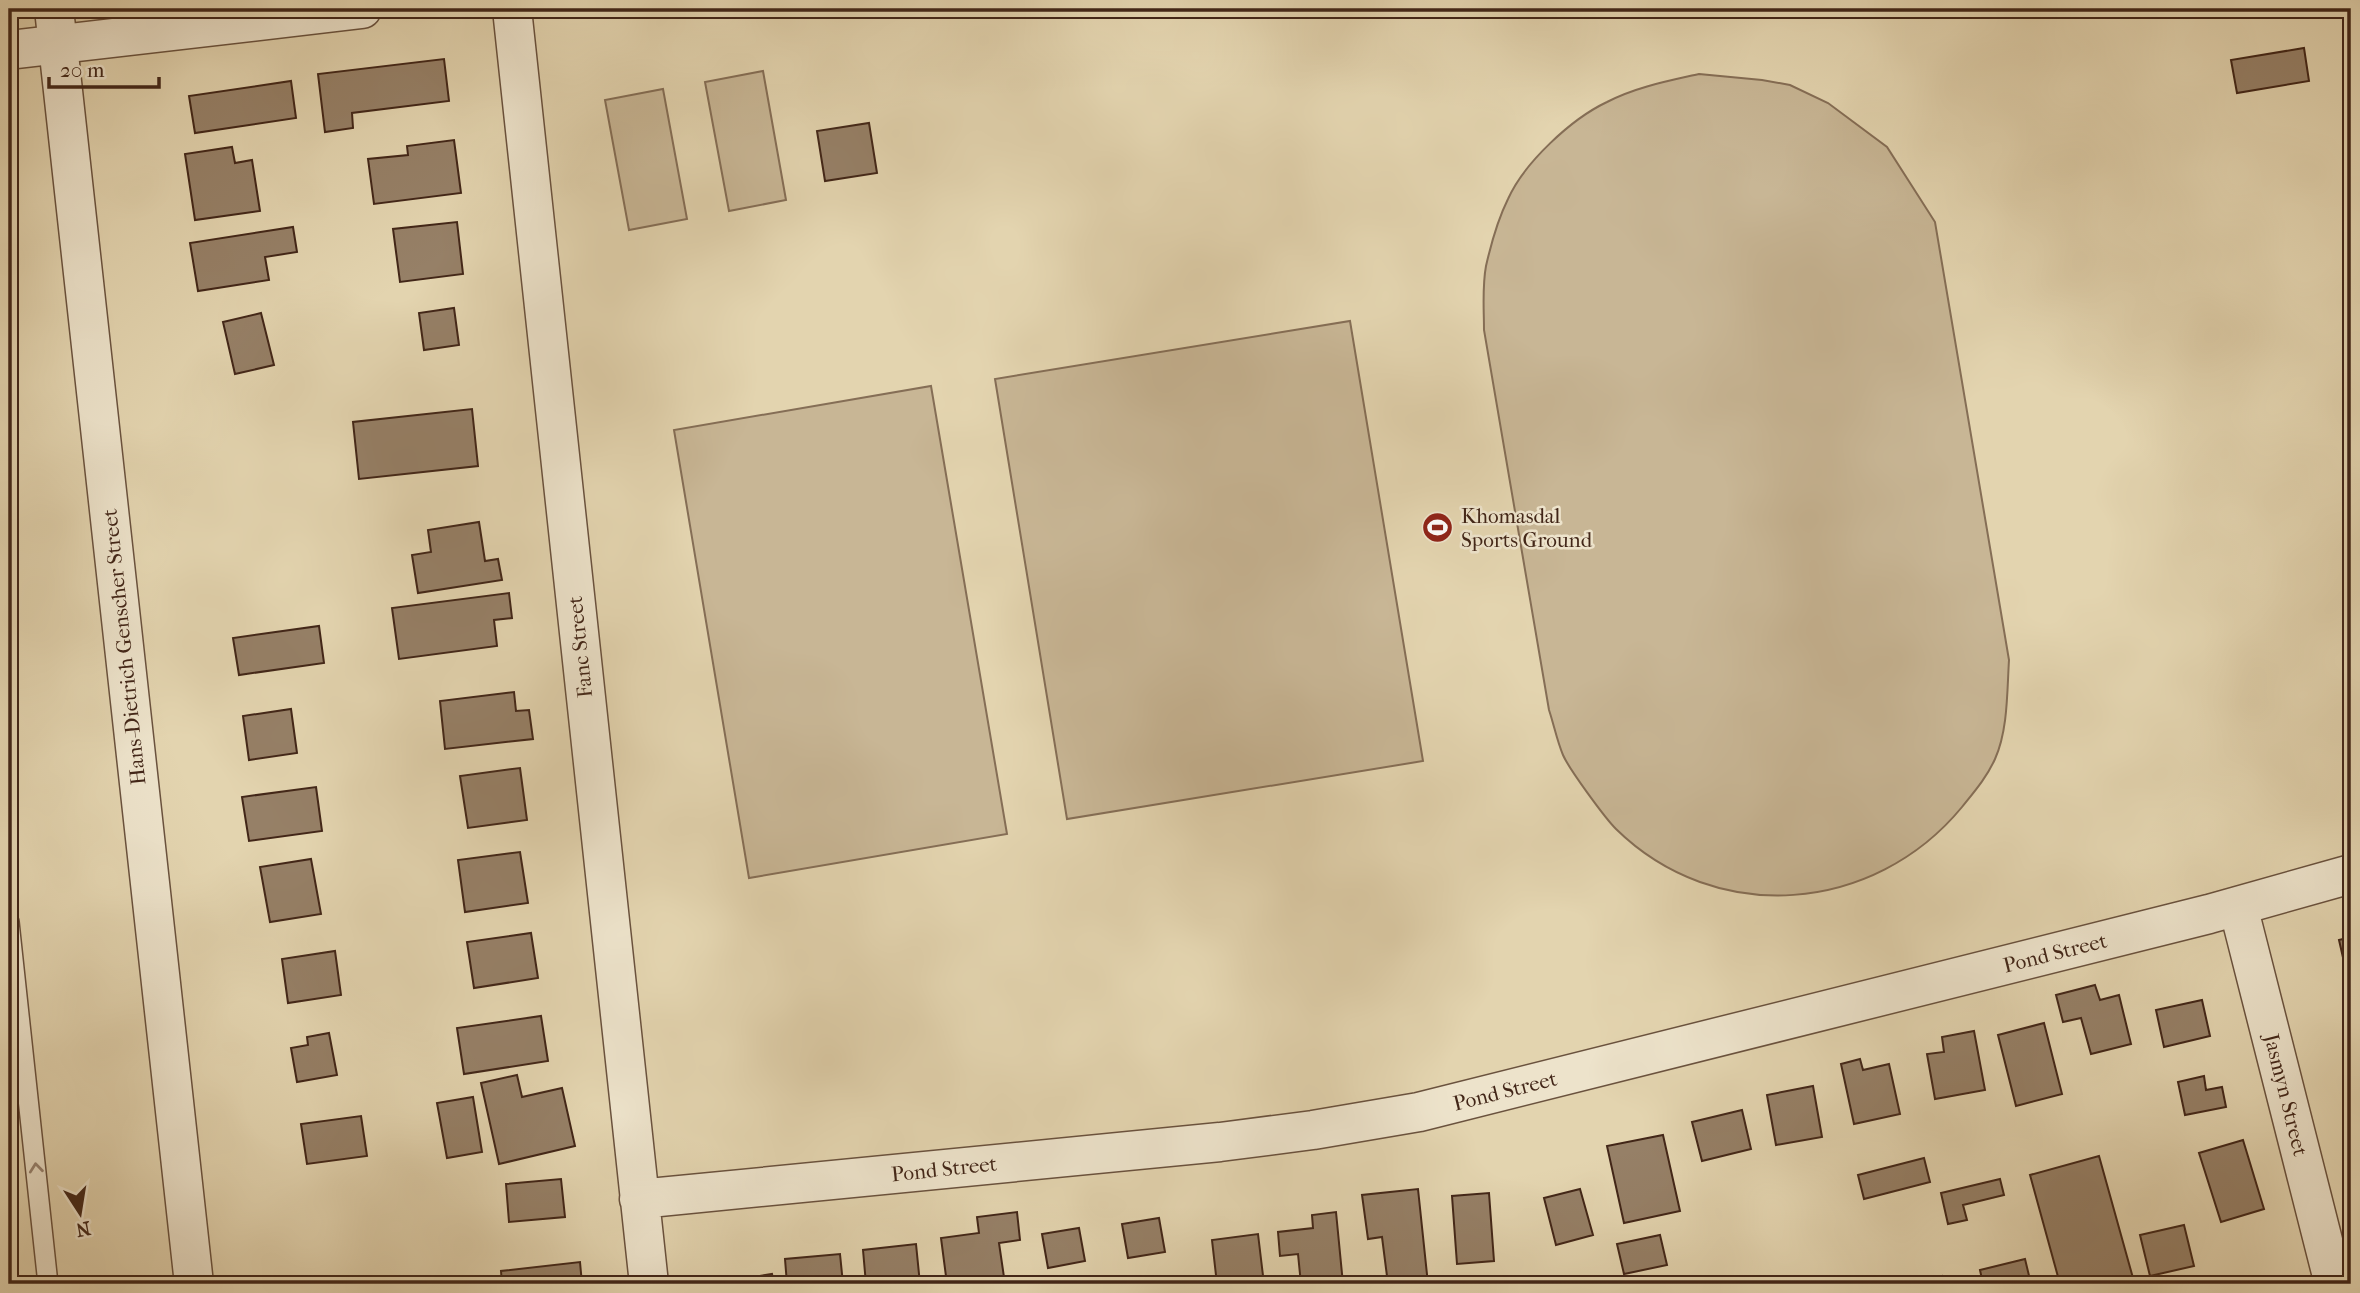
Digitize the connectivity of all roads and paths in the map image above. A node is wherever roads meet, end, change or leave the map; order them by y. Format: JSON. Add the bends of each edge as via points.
{"nodes":[{"id":1,"x":362,"y":9,"type":"edge"},
{"id":2,"x":512,"y":9,"type":"edge"},
{"id":3,"x":56,"y":27,"type":"edge"},
{"id":4,"x":9,"y":50,"type":"edge"},
{"id":5,"x":2351,"y":874,"type":"edge"},
{"id":6,"x":2238,"y":906,"type":"junction"},
{"id":7,"x":9,"y":922,"type":"edge"},
{"id":8,"x":639,"y":1199,"type":"junction"},
{"id":9,"x":48,"y":1284,"type":"edge"},
{"id":10,"x":194,"y":1284,"type":"edge"},
{"id":11,"x":649,"y":1284,"type":"edge"},
{"id":12,"x":2334,"y":1284,"type":"edge"}],
"edges":[{"from":1,"to":3,"type":"street"},
{"from":2,"to":8,"type":"street","name":"Fanc Street"},
{"from":3,"to":4,"type":"street"},
{"from":3,"to":10,"type":"street","name":"Hans-Dietrich Genscher Street"},
{"from":5,"to":6,"type":"street","name":"Pond Street"},
{"from":6,"to":8,"type":"street","name":"Pond Street","via":[[1419,1112],[1220,1142]]},
{"from":6,"to":12,"type":"street","name":"Jasmyn Street"},
{"from":9,"to":7,"type":"lane","one_way":true},
{"from":8,"to":11,"type":"street","name":"Fanc Street"}]}
